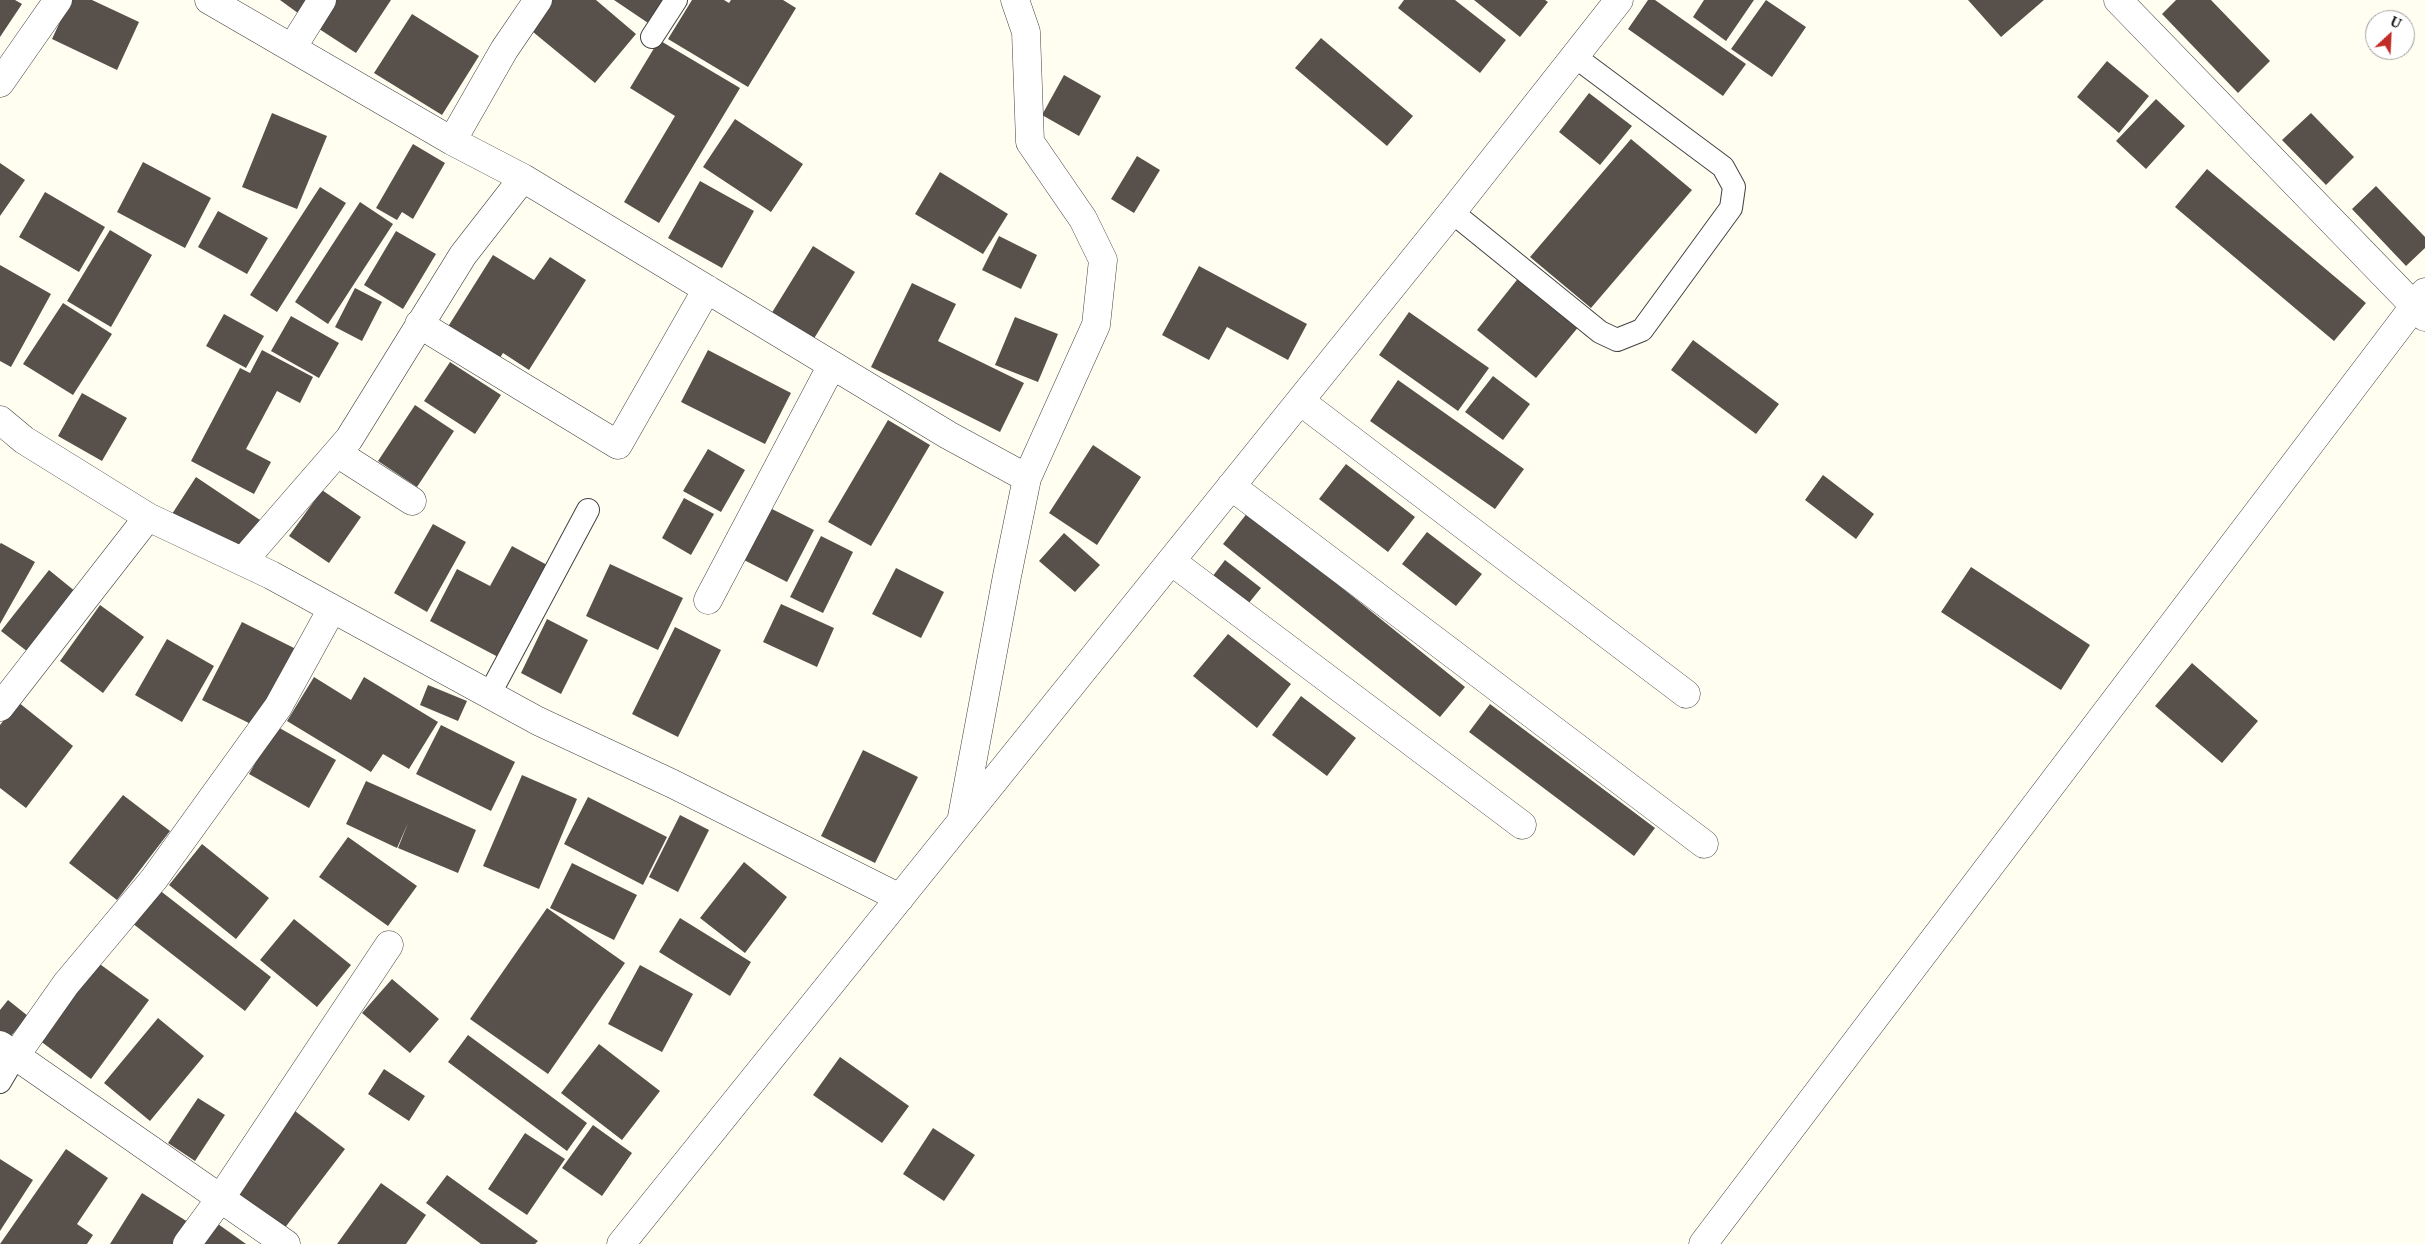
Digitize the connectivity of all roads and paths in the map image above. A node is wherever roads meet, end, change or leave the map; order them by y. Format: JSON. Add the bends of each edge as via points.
{"nodes":[{"id":1,"x":58,"y":0,"type":"edge"},
{"id":2,"x":209,"y":0,"type":"edge"},
{"id":3,"x":322,"y":0,"type":"edge"},
{"id":4,"x":538,"y":0,"type":"edge"},
{"id":5,"x":676,"y":0,"type":"edge"},
{"id":6,"x":1015,"y":0,"type":"edge"},
{"id":7,"x":1618,"y":0,"type":"edge"},
{"id":8,"x":2118,"y":0,"type":"edge"},
{"id":9,"x":652,"y":37,"type":"dead end"},
{"id":10,"x":292,"y":48,"type":"junction"},
{"id":11,"x":1574,"y":56,"type":"junction"},
{"id":12,"x":0,"y":84,"type":"edge"},
{"id":13,"x":452,"y":141,"type":"junction"},
{"id":14,"x":523,"y":178,"type":"junction"},
{"id":15,"x":1452,"y":212,"type":"junction"},
{"id":16,"x":707,"y":289,"type":"junction"},
{"id":17,"x":2421,"y":304,"type":"edge"},
{"id":18,"x":419,"y":324,"type":"junction"},
{"id":19,"x":832,"y":365,"type":"junction"},
{"id":20,"x":1300,"y":400,"type":"junction"},
{"id":21,"x":0,"y":420,"type":"edge"},
{"id":22,"x":337,"y":453,"type":"junction"},
{"id":23,"x":1027,"y":478,"type":"junction"},
{"id":24,"x":1231,"y":486,"type":"junction"},
{"id":25,"x":412,"y":501,"type":"dead end"},
{"id":26,"x":588,"y":510,"type":"dead end"},
{"id":27,"x":148,"y":517,"type":"junction"},
{"id":28,"x":243,"y":561,"type":"junction"},
{"id":29,"x":1171,"y":561,"type":"junction"},
{"id":30,"x":708,"y":600,"type":"dead end"},
{"id":31,"x":330,"y":608,"type":"junction"},
{"id":32,"x":1686,"y":694,"type":"dead end"},
{"id":33,"x":490,"y":695,"type":"junction"},
{"id":34,"x":0,"y":707,"type":"edge"},
{"id":35,"x":961,"y":822,"type":"junction"},
{"id":36,"x":1522,"y":825,"type":"dead end"},
{"id":37,"x":1704,"y":844,"type":"dead end"},
{"id":38,"x":900,"y":898,"type":"junction"},
{"id":39,"x":390,"y":945,"type":"dead end"},
{"id":40,"x":8,"y":1050,"type":"edge"},
{"id":41,"x":0,"y":1082,"type":"edge"},
{"id":42,"x":220,"y":1198,"type":"junction"},
{"id":43,"x":187,"y":1244,"type":"edge"},
{"id":44,"x":286,"y":1244,"type":"edge"},
{"id":45,"x":621,"y":1244,"type":"edge"},
{"id":46,"x":1703,"y":1244,"type":"edge"}],
"edges":[{"from":1,"to":12,"type":"street"},
{"from":2,"to":10,"type":"street"},
{"from":3,"to":10,"type":"street"},
{"from":4,"to":13,"type":"street","via":[[504,50]]},
{"from":5,"to":9,"type":"lane"},
{"from":6,"to":23,"type":"street","via":[[1026,32],[1030,142],[1083,219],[1103,260],[1096,325]]},
{"from":7,"to":11,"type":"street"},
{"from":8,"to":17,"type":"street"},
{"from":10,"to":13,"type":"street"},
{"from":11,"to":15,"type":"street"},
{"from":11,"to":15,"type":"lane","via":[[1723,167],[1734,187],[1731,208],[1642,330],[1616,340],[1600,332]]},
{"from":13,"to":14,"type":"street"},
{"from":14,"to":16,"type":"street"},
{"from":14,"to":18,"type":"street","via":[[463,255]]},
{"from":15,"to":20,"type":"street"},
{"from":16,"to":18,"type":"street","via":[[618,445]]},
{"from":16,"to":19,"type":"street"},
{"from":17,"to":46,"type":"street"},
{"from":18,"to":22,"type":"street","via":[[349,439]]},
{"from":19,"to":23,"type":"street"},
{"from":19,"to":30,"type":"street"},
{"from":20,"to":24,"type":"street"},
{"from":20,"to":32,"type":"street"},
{"from":21,"to":27,"type":"street","via":[[24,440]]},
{"from":22,"to":25,"type":"street"},
{"from":22,"to":28,"type":"street"},
{"from":23,"to":35,"type":"street"},
{"from":24,"to":29,"type":"street"},
{"from":24,"to":37,"type":"street"},
{"from":26,"to":33,"type":"lane"},
{"from":27,"to":28,"type":"street"},
{"from":27,"to":34,"type":"street"},
{"from":28,"to":31,"type":"street"},
{"from":29,"to":35,"type":"street"},
{"from":29,"to":36,"type":"street"},
{"from":31,"to":33,"type":"street"},
{"from":31,"to":40,"type":"street","via":[[328,618],[278,707],[154,879]]},
{"from":33,"to":38,"type":"street"},
{"from":35,"to":38,"type":"street"},
{"from":38,"to":45,"type":"street"},
{"from":39,"to":42,"type":"street"},
{"from":40,"to":41,"type":"lane"},
{"from":40,"to":42,"type":"street"},
{"from":42,"to":43,"type":"street"},
{"from":42,"to":44,"type":"street"}]}
